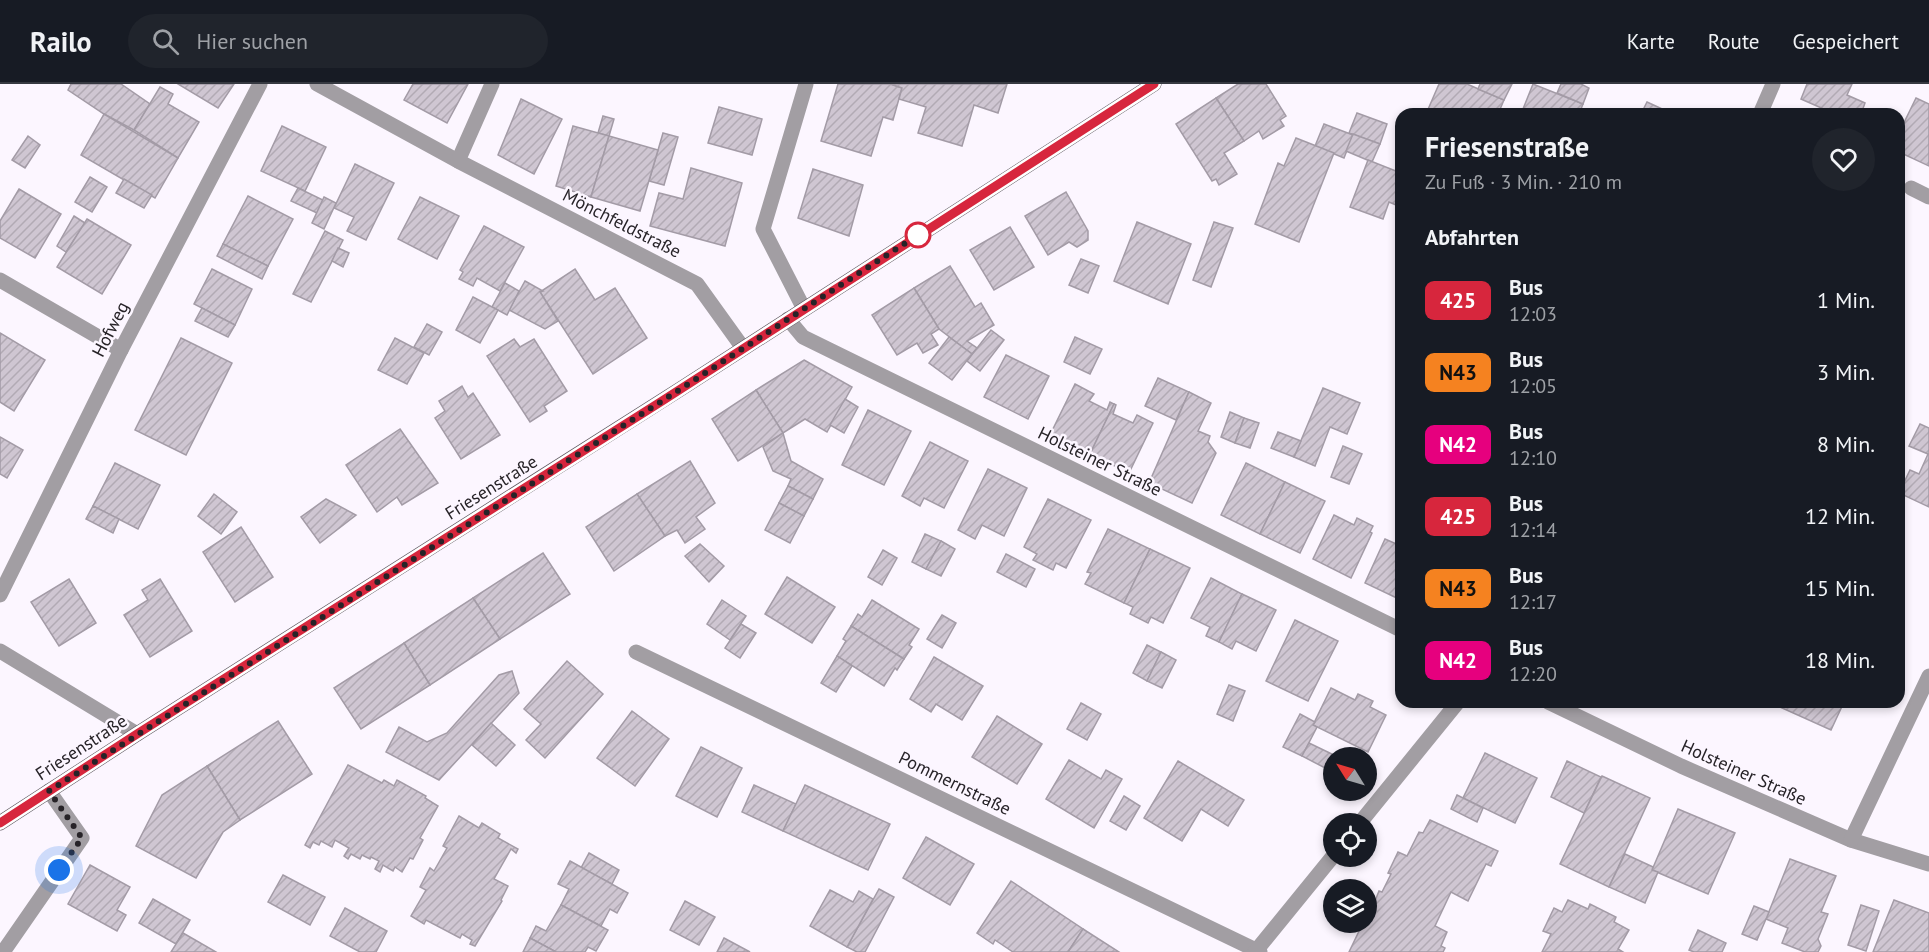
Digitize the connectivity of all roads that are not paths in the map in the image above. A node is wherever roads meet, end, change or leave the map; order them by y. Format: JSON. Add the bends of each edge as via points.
{"nodes":[{"id":1,"x":260,"y":84,"type":"edge"},
{"id":2,"x":317,"y":84,"type":"edge"},
{"id":3,"x":492,"y":84,"type":"edge"},
{"id":4,"x":806,"y":84,"type":"edge"},
{"id":5,"x":1154,"y":84,"type":"edge"},
{"id":6,"x":1773,"y":84,"type":"edge"},
{"id":7,"x":1763,"y":108,"type":"edge"},
{"id":8,"x":458,"y":161,"type":"junction"},
{"id":9,"x":1911,"y":188,"type":"dead end"},
{"id":10,"x":1929,"y":196,"type":"edge"},
{"id":11,"x":0,"y":280,"type":"edge"},
{"id":12,"x":804,"y":309,"type":"junction"},
{"id":13,"x":788,"y":319,"type":"junction"},
{"id":14,"x":743,"y":348,"type":"junction"},
{"id":15,"x":121,"y":350,"type":"junction"},
{"id":16,"x":0,"y":595,"type":"edge"},
{"id":17,"x":1395,"y":627,"type":"edge"},
{"id":18,"x":0,"y":651,"type":"edge"},
{"id":19,"x":636,"y":652,"type":"dead end"},
{"id":20,"x":1929,"y":676,"type":"edge"},
{"id":21,"x":1453,"y":708,"type":"edge"},
{"id":22,"x":1560,"y":708,"type":"edge"},
{"id":23,"x":137,"y":734,"type":"junction"},
{"id":24,"x":49,"y":791,"type":"junction"},
{"id":25,"x":1368,"y":813,"type":"edge"},
{"id":26,"x":0,"y":823,"type":"edge"},
{"id":27,"x":1851,"y":840,"type":"junction"},
{"id":28,"x":1929,"y":864,"type":"edge"},
{"id":29,"x":1324,"y":867,"type":"edge"},
{"id":30,"x":1257,"y":951,"type":"edge"},
{"id":31,"x":3,"y":952,"type":"edge"}],
"edges":[{"from":1,"to":15,"type":"street","name":"Hofweg"},
{"from":2,"to":8,"type":"street","name":"Mönchfeldstraße"},
{"from":3,"to":8,"type":"street"},
{"from":4,"to":12,"type":"street","via":[[763,229]]},
{"from":5,"to":12,"type":"main road","name":"Friesenstraße"},
{"from":6,"to":7,"type":"street"},
{"from":8,"to":14,"type":"street","name":"Mönchfeldstraße","via":[[698,284]]},
{"from":9,"to":10,"type":"street"},
{"from":11,"to":15,"type":"street"},
{"from":12,"to":13,"type":"main road","name":"Friesenstraße"},
{"from":13,"to":14,"type":"main road","name":"Friesenstraße"},
{"from":13,"to":17,"type":"street","name":"Holsteiner Straße","via":[[803,337]]},
{"from":14,"to":23,"type":"main road","name":"Friesenstraße"},
{"from":15,"to":16,"type":"street","name":"Hofweg"},
{"from":18,"to":23,"type":"street"},
{"from":19,"to":30,"type":"street","name":"Pommernstraße"},
{"from":20,"to":27,"type":"street"},
{"from":21,"to":25,"type":"street"},
{"from":22,"to":27,"type":"street","name":"Holsteiner Straße"},
{"from":23,"to":24,"type":"main road","name":"Friesenstraße"},
{"from":24,"to":26,"type":"main road","name":"Friesenstraße"},
{"from":24,"to":31,"type":"street","via":[[82,838]]},
{"from":27,"to":28,"type":"street","name":"Holsteiner Straße"},
{"from":29,"to":30,"type":"street"}]}
